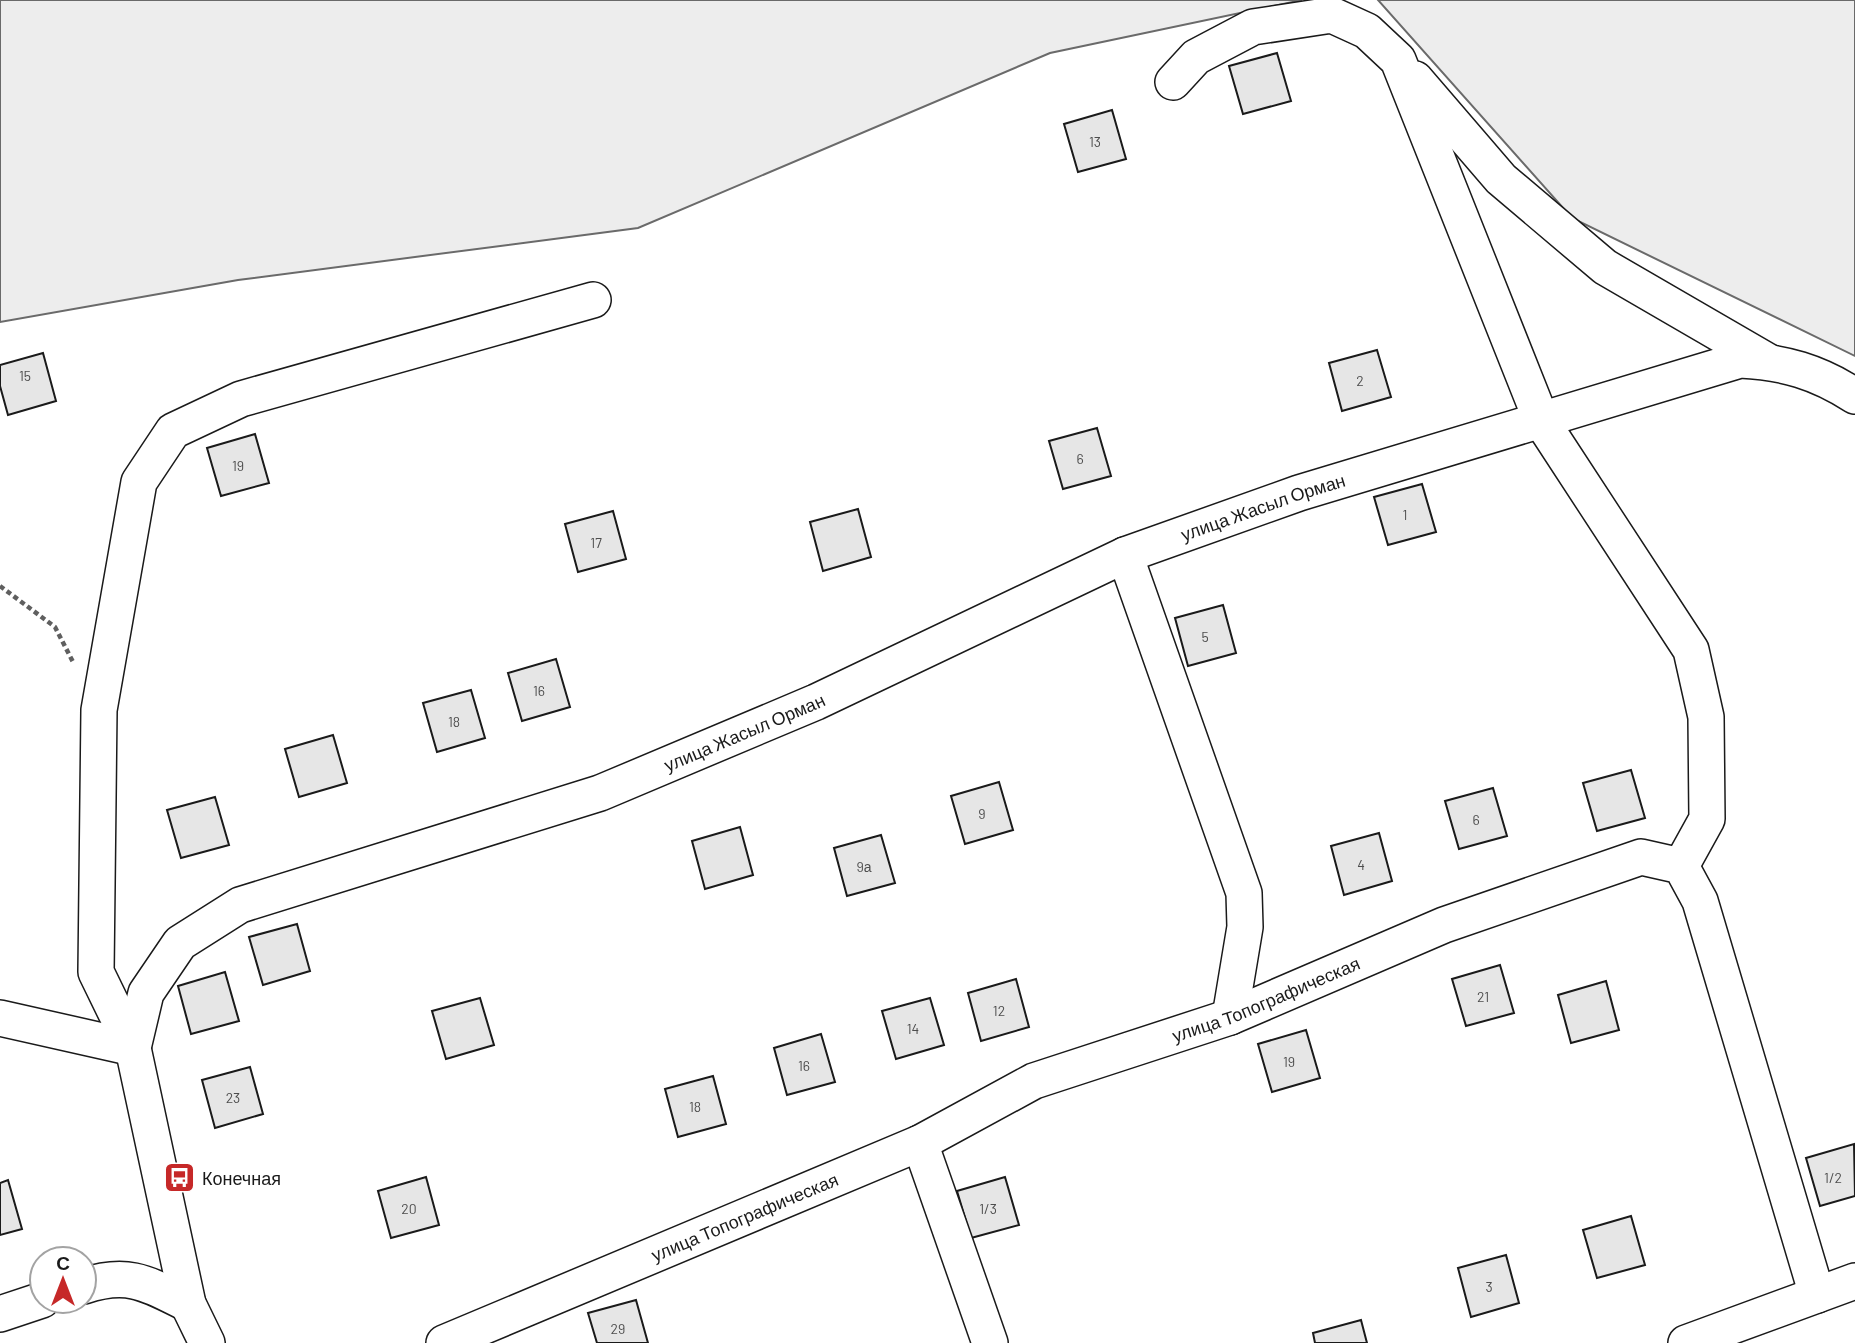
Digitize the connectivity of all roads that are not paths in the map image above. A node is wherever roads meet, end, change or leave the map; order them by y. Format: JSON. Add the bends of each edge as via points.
{"nodes":[{"id":1,"x":1398,"y":60,"type":"junction"},
{"id":2,"x":1173,"y":82,"type":"dead end"},
{"id":3,"x":593,"y":300,"type":"dead end"},
{"id":4,"x":1767,"y":361,"type":"junction"},
{"id":5,"x":1855,"y":396,"type":"edge"},
{"id":6,"x":1542,"y":422,"type":"junction"},
{"id":7,"x":1125,"y":555,"type":"junction"},
{"id":8,"x":1681,"y":866,"type":"junction"},
{"id":9,"x":1230,"y":1017,"type":"junction"},
{"id":10,"x":0,"y":1018,"type":"edge"},
{"id":11,"x":133,"y":1048,"type":"junction"},
{"id":12,"x":920,"y":1143,"type":"junction"},
{"id":13,"x":98,"y":1281,"type":"edge"},
{"id":14,"x":1855,"y":1281,"type":"edge"},
{"id":15,"x":1817,"y":1295,"type":"junction"},
{"id":16,"x":188,"y":1304,"type":"junction"},
{"id":17,"x":28,"y":1305,"type":"edge"},
{"id":18,"x":0,"y":1314,"type":"edge"},
{"id":19,"x":207,"y":1343,"type":"edge"},
{"id":20,"x":444,"y":1343,"type":"edge"},
{"id":21,"x":990,"y":1343,"type":"edge"},
{"id":22,"x":1686,"y":1343,"type":"edge"}],
"edges":[{"from":1,"to":2,"type":"street","via":[[1367,31],[1332,15],[1253,27],[1196,57]]},
{"from":1,"to":4,"type":"street","via":[[1501,179],[1605,267]]},
{"from":1,"to":6,"type":"street"},
{"from":3,"to":11,"type":"street","via":[[241,400],[173,431],[139,482],[99,710],[96,972]]},
{"from":4,"to":5,"type":"street","via":[[1824,376]]},
{"from":4,"to":6,"type":"street","name":"улица Жасыл Орман","via":[[1740,360]]},
{"from":6,"to":7,"type":"street","name":"улица Жасыл Орман","via":[[1299,493]]},
{"from":6,"to":8,"type":"street","via":[[1691,650],[1706,717],[1707,819]]},
{"from":7,"to":9,"type":"street","via":[[1244,894],[1245,927]]},
{"from":7,"to":11,"type":"street","name":"улица Жасыл Орман","via":[[816,702],[600,793],[240,905],[180,943],[146,993]]},
{"from":8,"to":9,"type":"street","name":"улица Топографическая","via":[[1641,858],[1444,925]]},
{"from":8,"to":15,"type":"street","via":[[1700,901]]},
{"from":9,"to":12,"type":"street","name":"улица Топографическая","via":[[1034,1081]]},
{"from":10,"to":11,"type":"street"},
{"from":11,"to":16,"type":"street"},
{"from":12,"to":20,"type":"street","name":"улица Топографическая"},
{"from":12,"to":21,"type":"street"},
{"from":13,"to":16,"type":"street","via":[[141,1280]]},
{"from":14,"to":15,"type":"street"},
{"from":15,"to":22,"type":"street"},
{"from":16,"to":19,"type":"street"},
{"from":17,"to":18,"type":"street"}]}
